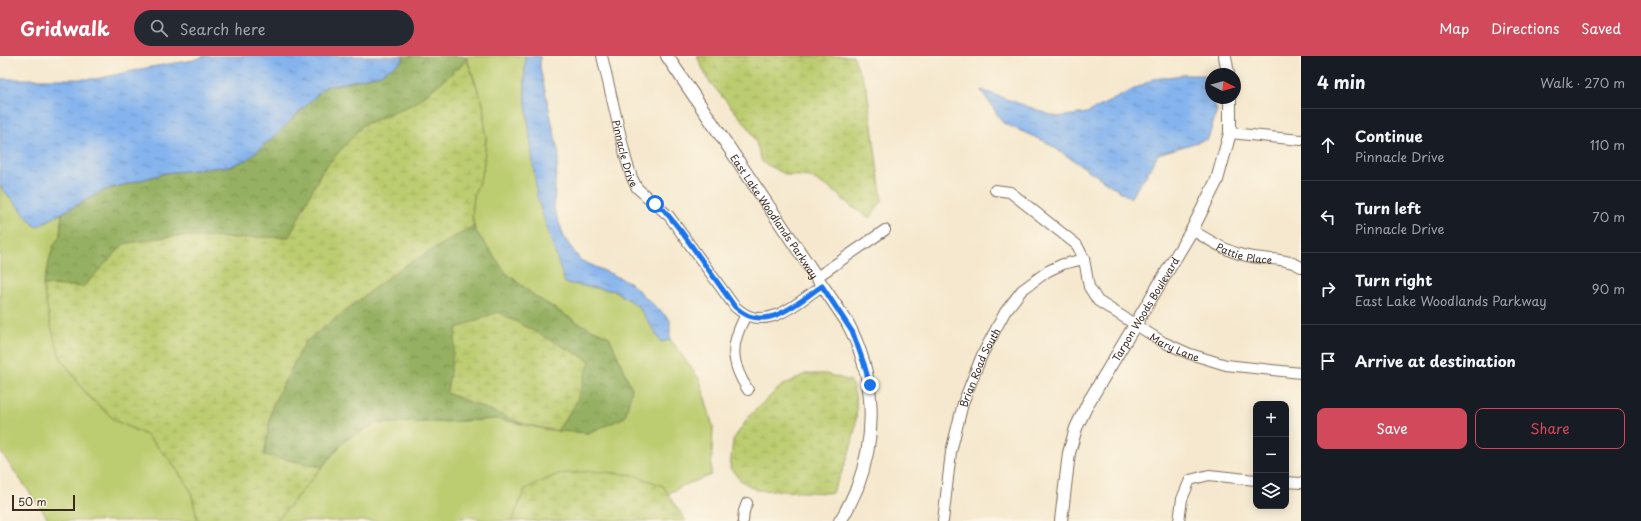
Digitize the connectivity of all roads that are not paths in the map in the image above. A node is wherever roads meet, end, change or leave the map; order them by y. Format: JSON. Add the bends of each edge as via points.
{"nodes":[{"id":1,"x":602,"y":56,"type":"edge"},
{"id":2,"x":667,"y":56,"type":"edge"},
{"id":3,"x":1225,"y":56,"type":"edge"},
{"id":4,"x":1227,"y":68,"type":"edge"},
{"id":5,"x":1230,"y":104,"type":"edge"},
{"id":6,"x":1230,"y":133,"type":"junction"},
{"id":7,"x":1301,"y":140,"type":"edge"},
{"id":8,"x":995,"y":190,"type":"dead end"},
{"id":9,"x":885,"y":230,"type":"dead end"},
{"id":10,"x":1192,"y":230,"type":"junction"},
{"id":11,"x":1084,"y":259,"type":"junction"},
{"id":12,"x":1301,"y":267,"type":"edge"},
{"id":13,"x":819,"y":281,"type":"junction"},
{"id":14,"x":746,"y":315,"type":"junction"},
{"id":15,"x":1134,"y":324,"type":"junction"},
{"id":16,"x":1301,"y":373,"type":"edge"},
{"id":17,"x":748,"y":390,"type":"dead end"},
{"id":18,"x":1253,"y":480,"type":"edge"},
{"id":19,"x":1289,"y":482,"type":"edge"},
{"id":20,"x":1301,"y":483,"type":"edge"},
{"id":21,"x":748,"y":503,"type":"dead end"},
{"id":22,"x":743,"y":521,"type":"edge"},
{"id":23,"x":840,"y":521,"type":"edge"},
{"id":24,"x":943,"y":521,"type":"edge"},
{"id":25,"x":1061,"y":521,"type":"edge"},
{"id":26,"x":1179,"y":521,"type":"edge"}],
"edges":[{"from":1,"to":14,"type":"street","name":"Pinnacle Drive","via":[[626,159],[637,188],[669,216],[735,307]]},
{"from":2,"to":13,"type":"street","name":"East Lake Woodlands Parkway"},
{"from":3,"to":4,"type":"street"},
{"from":5,"to":6,"type":"street","name":"Tarpon Woods Boulevard"},
{"from":6,"to":7,"type":"street"},
{"from":6,"to":10,"type":"street","name":"Tarpon Woods Boulevard","via":[[1217,180]]},
{"from":8,"to":11,"type":"street","name":"Mary Lane","via":[[1010,192],[1077,245]]},
{"from":9,"to":13,"type":"street"},
{"from":10,"to":12,"type":"street","name":"Pattie Place","via":[[1209,241],[1241,254]]},
{"from":10,"to":15,"type":"street","name":"Tarpon Woods Boulevard"},
{"from":11,"to":15,"type":"street","name":"Mary Lane","via":[[1090,287],[1098,301]]},
{"from":11,"to":24,"type":"street","name":"Brian Road South","via":[[1048,270],[1022,290],[1005,312],[982,355],[962,403],[951,452]]},
{"from":13,"to":14,"type":"street","via":[[781,313],[768,318]]},
{"from":13,"to":23,"type":"street","name":"East Lake Woodlands Parkway","via":[[847,322],[858,344],[870,385],[870,430],[865,463],[852,499]]},
{"from":14,"to":17,"type":"street","via":[[737,332],[734,353],[738,374]]},
{"from":15,"to":16,"type":"street","name":"Mary Lane","via":[[1163,342],[1206,360],[1226,365]]},
{"from":15,"to":25,"type":"street","name":"Tarpon Woods Boulevard","via":[[1076,428],[1069,453]]},
{"from":18,"to":26,"type":"street","via":[[1209,475],[1190,480],[1182,499]]},
{"from":19,"to":20,"type":"street"},
{"from":21,"to":22,"type":"street"}]}
